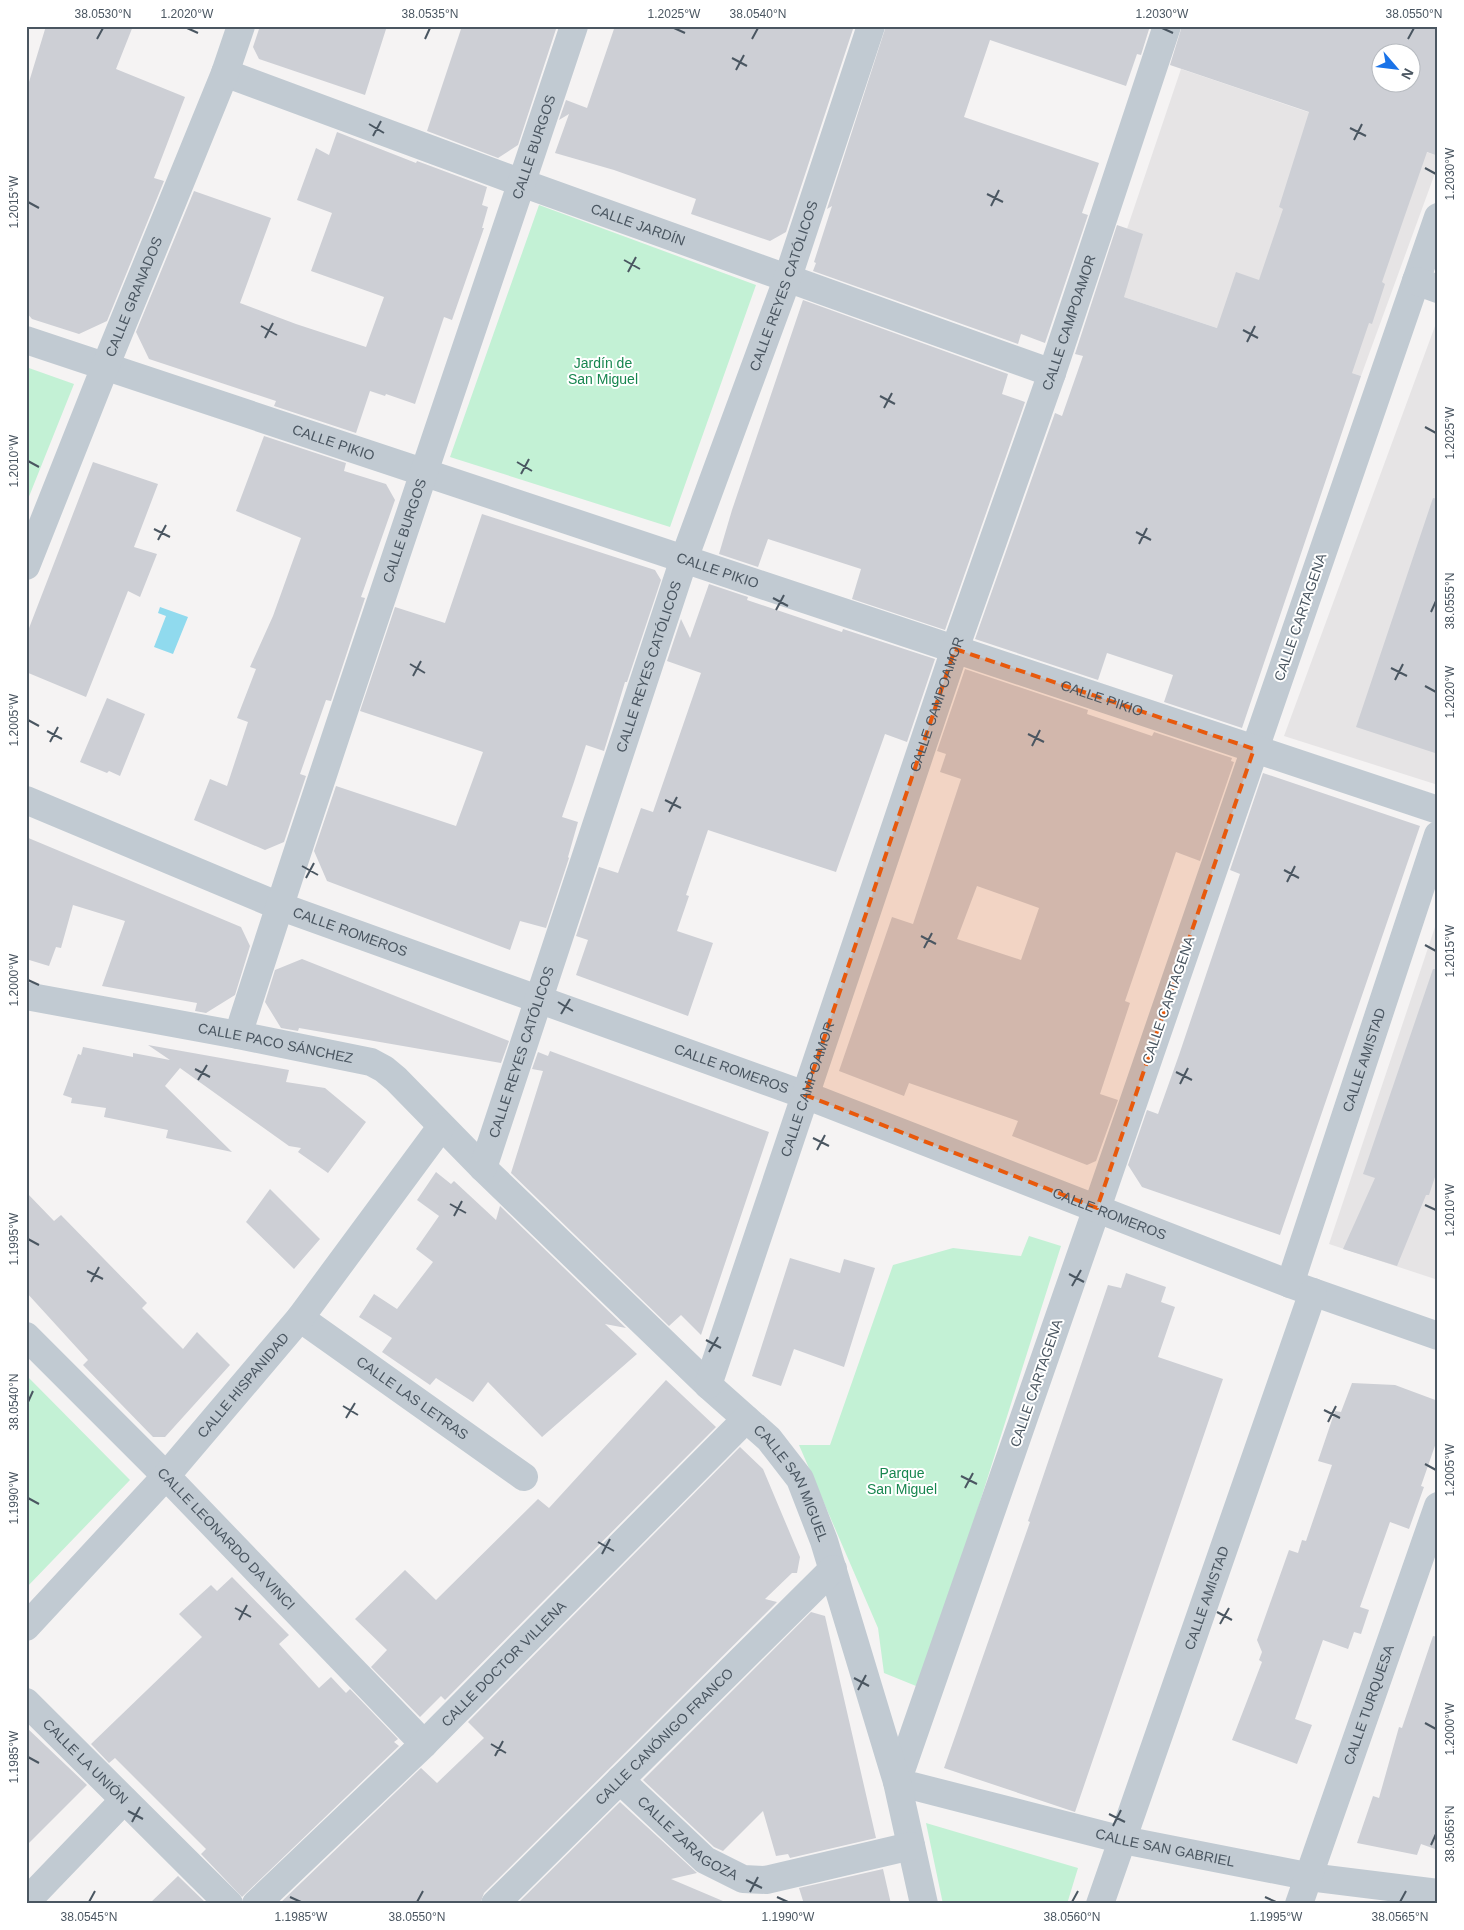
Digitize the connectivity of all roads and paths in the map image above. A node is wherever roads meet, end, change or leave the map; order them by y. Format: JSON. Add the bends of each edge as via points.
{"nodes":[{"id":1,"x":241,"y":26,"type":"edge"},
{"id":2,"x":574,"y":26,"type":"edge"},
{"id":3,"x":870,"y":26,"type":"edge"},
{"id":4,"x":1167,"y":26,"type":"edge"},
{"id":5,"x":225,"y":73,"type":"junction"},
{"id":6,"x":522,"y":183,"type":"junction"},
{"id":7,"x":1438,"y":218,"type":"edge"},
{"id":8,"x":788,"y":277,"type":"junction"},
{"id":9,"x":1427,"y":285,"type":"edge"},
{"id":10,"x":26,"y":340,"type":"edge"},
{"id":11,"x":105,"y":367,"type":"junction"},
{"id":12,"x":1052,"y":372,"type":"junction"},
{"id":13,"x":424,"y":471,"type":"junction"},
{"id":14,"x":684,"y":559,"type":"junction"},
{"id":15,"x":26,"y":566,"type":"edge"},
{"id":16,"x":955,"y":649,"type":"junction"},
{"id":17,"x":1254,"y":749,"type":"junction"},
{"id":18,"x":26,"y":800,"type":"edge"},
{"id":19,"x":1438,"y":810,"type":"edge"},
{"id":20,"x":1438,"y":835,"type":"edge"},
{"id":21,"x":279,"y":906,"type":"junction"},
{"id":22,"x":26,"y":996,"type":"edge"},
{"id":23,"x":538,"y":999,"type":"junction"},
{"id":24,"x":238,"y":1035,"type":"junction"},
{"id":25,"x":805,"y":1095,"type":"junction"},
{"id":26,"x":440,"y":1127,"type":"junction"},
{"id":27,"x":483,"y":1168,"type":"junction"},
{"id":28,"x":1097,"y":1208,"type":"junction"},
{"id":29,"x":1301,"y":1288,"type":"junction"},
{"id":30,"x":300,"y":1318,"type":"junction"},
{"id":31,"x":26,"y":1336,"type":"edge"},
{"id":32,"x":1438,"y":1336,"type":"edge"},
{"id":33,"x":708,"y":1385,"type":"junction"},
{"id":34,"x":746,"y":1419,"type":"junction"},
{"id":35,"x":166,"y":1476,"type":"junction"},
{"id":36,"x":524,"y":1477,"type":"dead end"},
{"id":37,"x":1438,"y":1506,"type":"edge"},
{"id":38,"x":833,"y":1569,"type":"junction"},
{"id":39,"x":26,"y":1627,"type":"edge"},
{"id":40,"x":26,"y":1702,"type":"edge"},
{"id":41,"x":424,"y":1744,"type":"junction"},
{"id":42,"x":620,"y":1780,"type":"junction"},
{"id":43,"x":897,"y":1782,"type":"junction"},
{"id":44,"x":124,"y":1800,"type":"junction"},
{"id":45,"x":1123,"y":1840,"type":"junction"},
{"id":46,"x":911,"y":1846,"type":"junction"},
{"id":47,"x":1308,"y":1876,"type":"junction"},
{"id":48,"x":768,"y":1892,"type":"edge"},
{"id":49,"x":1438,"y":1893,"type":"edge"},
{"id":50,"x":26,"y":1902,"type":"edge"},
{"id":51,"x":229,"y":1904,"type":"edge"},
{"id":52,"x":256,"y":1904,"type":"edge"},
{"id":53,"x":495,"y":1904,"type":"edge"},
{"id":54,"x":924,"y":1904,"type":"edge"},
{"id":55,"x":1100,"y":1904,"type":"edge"},
{"id":56,"x":1299,"y":1904,"type":"edge"}],
"edges":[{"from":1,"to":5,"type":"street","name":"CALLE GRANADOS"},
{"from":2,"to":6,"type":"street","name":"CALLE BURGOS"},
{"from":3,"to":8,"type":"street","name":"CALLE REYES CATÓLICOS"},
{"from":4,"to":12,"type":"street","name":"CALLE CAMPOAMOR"},
{"from":5,"to":6,"type":"street","name":"CALLE JARDÍN"},
{"from":5,"to":11,"type":"street","name":"CALLE GRANADOS"},
{"from":6,"to":8,"type":"street","name":"CALLE JARDÍN"},
{"from":6,"to":13,"type":"street","name":"CALLE BURGOS"},
{"from":7,"to":9,"type":"street","name":"CALLE CARTAGENA"},
{"from":8,"to":12,"type":"street","name":"CALLE JARDÍN"},
{"from":8,"to":14,"type":"street","name":"CALLE REYES CATÓLICOS"},
{"from":9,"to":17,"type":"street","name":"CALLE CARTAGENA"},
{"from":10,"to":11,"type":"street","name":"CALLE PIKIO"},
{"from":11,"to":13,"type":"street","name":"CALLE PIKIO"},
{"from":11,"to":15,"type":"street","name":"CALLE GRANADOS"},
{"from":12,"to":16,"type":"street","name":"CALLE CAMPOAMOR"},
{"from":13,"to":14,"type":"street","name":"CALLE PIKIO"},
{"from":13,"to":21,"type":"street","name":"CALLE BURGOS"},
{"from":14,"to":16,"type":"street","name":"CALLE PIKIO"},
{"from":14,"to":23,"type":"street","name":"CALLE REYES CATÓLICOS"},
{"from":16,"to":17,"type":"street","name":"CALLE PIKIO"},
{"from":16,"to":25,"type":"street","name":"CALLE CAMPOAMOR"},
{"from":17,"to":19,"type":"street","name":"CALLE PIKIO"},
{"from":17,"to":28,"type":"street","name":"CALLE CARTAGENA"},
{"from":18,"to":21,"type":"street","name":"CALLE ROMEROS"},
{"from":20,"to":29,"type":"street","name":"CALLE AMISTAD"},
{"from":21,"to":23,"type":"street","name":"CALLE ROMEROS"},
{"from":21,"to":24,"type":"street","name":"CALLE BURGOS"},
{"from":22,"to":24,"type":"street","name":"CALLE PACO SÁNCHEZ"},
{"from":23,"to":25,"type":"street","name":"CALLE ROMEROS"},
{"from":23,"to":27,"type":"street","name":"CALLE REYES CATÓLICOS"},
{"from":24,"to":26,"type":"street","name":"CALLE PACO SÁNCHEZ","via":[[371,1062],[396,1079]]},
{"from":25,"to":28,"type":"street","name":"CALLE ROMEROS"},
{"from":25,"to":33,"type":"street","name":"CALLE CAMPOAMOR"},
{"from":26,"to":27,"type":"street","name":"CALLE PACO SÁNCHEZ"},
{"from":26,"to":30,"type":"street","name":"CALLE HISPANIDAD"},
{"from":27,"to":33,"type":"street","name":"CALLE SAN MIGUEL"},
{"from":28,"to":29,"type":"street","name":"CALLE ROMEROS"},
{"from":28,"to":43,"type":"street","name":"CALLE CARTAGENA"},
{"from":29,"to":32,"type":"street","name":"CALLE ROMEROS"},
{"from":29,"to":45,"type":"street","name":"CALLE AMISTAD"},
{"from":30,"to":35,"type":"street","name":"CALLE HISPANIDAD"},
{"from":30,"to":36,"type":"street","name":"CALLE LAS LETRAS"},
{"from":31,"to":35,"type":"street","name":"CALLE LEONARDO DA VINCI"},
{"from":33,"to":34,"type":"street","name":"CALLE SAN MIGUEL"},
{"from":34,"to":38,"type":"street","name":"CALLE SAN MIGUEL","via":[[768,1439],[800,1478]]},
{"from":34,"to":41,"type":"street","name":"CALLE DOCTOR VILLENA"},
{"from":35,"to":39,"type":"street","name":"CALLE HISPANIDAD"},
{"from":35,"to":41,"type":"street","name":"CALLE LEONARDO DA VINCI"},
{"from":37,"to":47,"type":"street","name":"CALLE TURQUESA"},
{"from":38,"to":42,"type":"street","name":"CALLE CANÓNIGO FRANCO"},
{"from":38,"to":43,"type":"street","name":"CALLE SAN MIGUEL"},
{"from":40,"to":44,"type":"street","name":"CALLE LA UNIÓN"},
{"from":41,"to":52,"type":"street","name":"CALLE DOCTOR VILLENA"},
{"from":42,"to":48,"type":"street","name":"CALLE ZARAGOZA","via":[[705,1860]]},
{"from":42,"to":53,"type":"street","name":"CALLE CANÓNIGO FRANCO"},
{"from":43,"to":45,"type":"street","name":"CALLE SAN GABRIEL"},
{"from":43,"to":46,"type":"street","name":"CALLE SAN MIGUEL"},
{"from":44,"to":50,"type":"street"},
{"from":44,"to":51,"type":"street","name":"CALLE LA UNIÓN"},
{"from":45,"to":47,"type":"street","name":"CALLE SAN GABRIEL"},
{"from":45,"to":55,"type":"street","name":"CALLE AMISTAD"},
{"from":46,"to":48,"type":"street","name":"CALLE ZARAGOZA"},
{"from":46,"to":54,"type":"street","name":"CALLE SAN MIGUEL"},
{"from":47,"to":49,"type":"street","name":"CALLE SAN GABRIEL"},
{"from":47,"to":56,"type":"street","name":"CALLE TURQUESA"}]}
